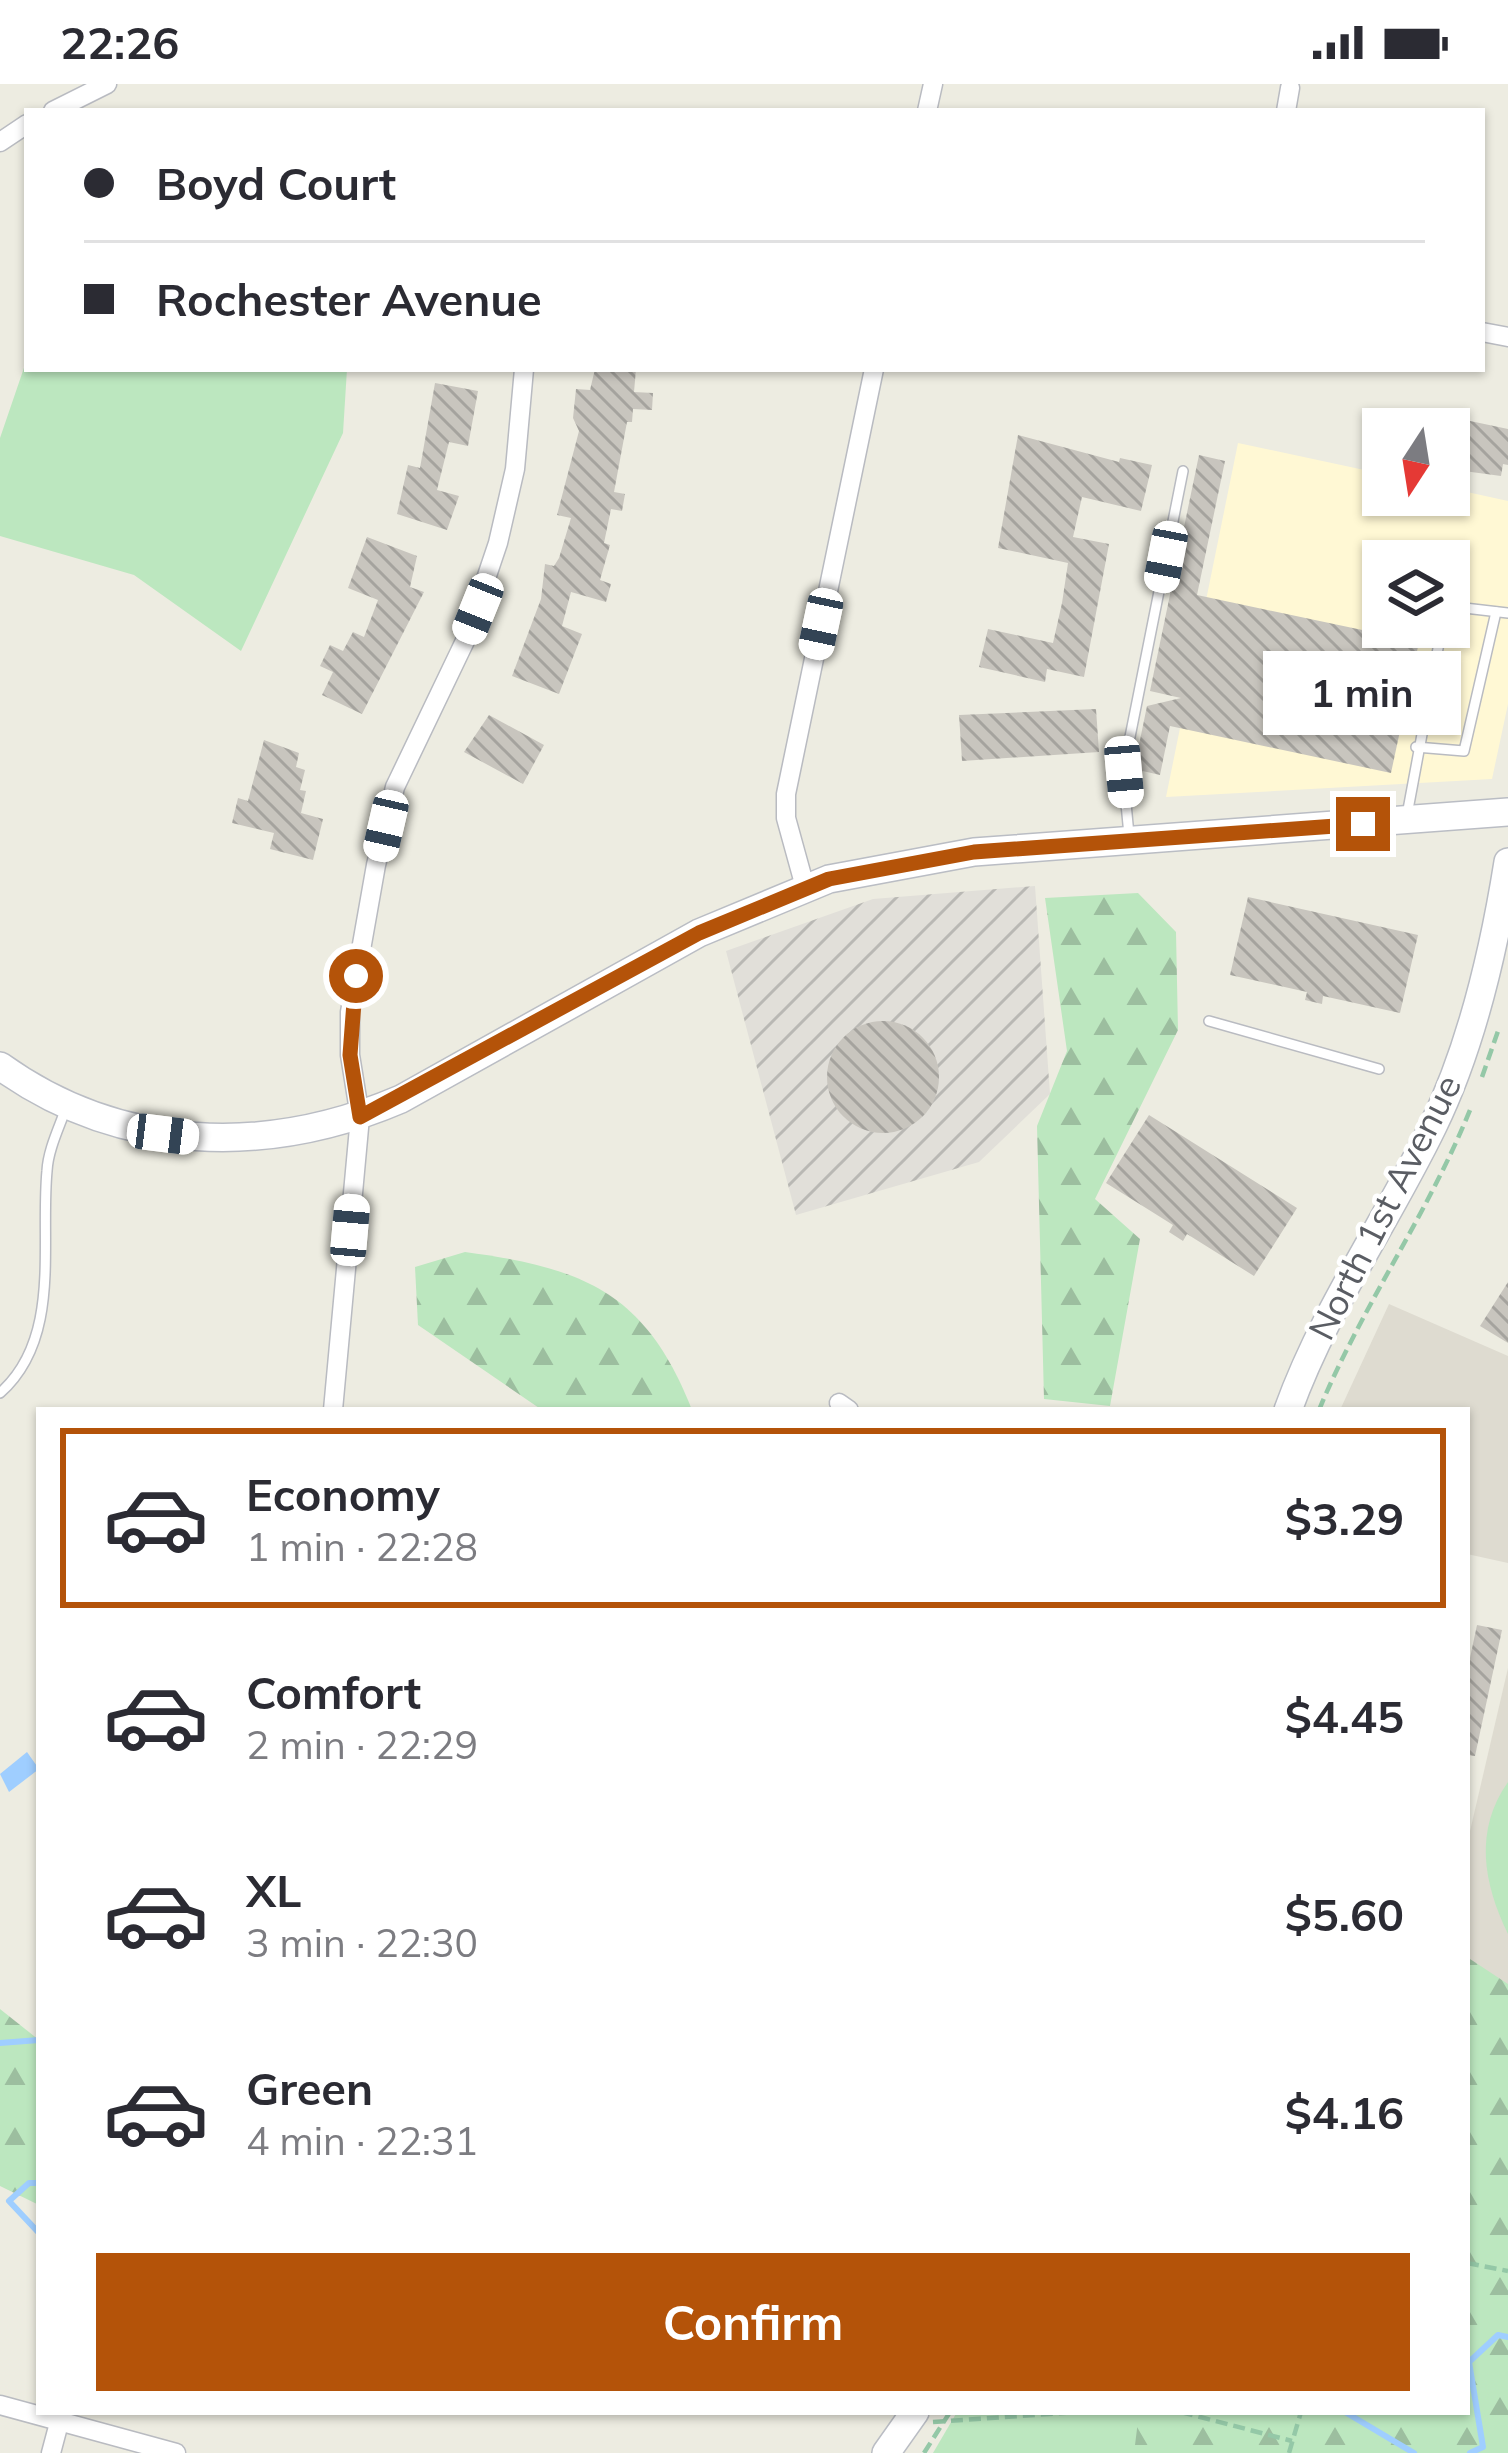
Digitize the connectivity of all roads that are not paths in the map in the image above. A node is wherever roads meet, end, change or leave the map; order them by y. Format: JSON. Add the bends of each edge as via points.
{"nodes":[{"id":1,"x":107,"y":84,"type":"edge"},
{"id":2,"x":1290,"y":88,"type":"dead end"},
{"id":3,"x":59,"y":108,"type":"edge"},
{"id":4,"x":1287,"y":108,"type":"edge"},
{"id":5,"x":522,"y":372,"type":"edge"},
{"id":6,"x":873,"y":372,"type":"edge"},
{"id":7,"x":1183,"y":471,"type":"dead end"},
{"id":8,"x":1470,"y":612,"type":"edge"},
{"id":9,"x":1502,"y":612,"type":"edge"},
{"id":10,"x":1437,"y":648,"type":"edge"},
{"id":11,"x":1416,"y":747,"type":"junction"},
{"id":12,"x":1508,"y":812,"type":"edge"},
{"id":13,"x":1406,"y":820,"type":"junction"},
{"id":14,"x":1129,"y":840,"type":"junction"},
{"id":15,"x":1508,"y":862,"type":"edge"},
{"id":16,"x":806,"y":887,"type":"junction"},
{"id":17,"x":1209,"y":1021,"type":"dead end"},
{"id":18,"x":0,"y":1066,"type":"edge"},
{"id":19,"x":1378,"y":1069,"type":"dead end"},
{"id":20,"x":68,"y":1105,"type":"junction"},
{"id":21,"x":360,"y":1117,"type":"junction"},
{"id":22,"x":0,"y":1393,"type":"edge"},
{"id":23,"x":333,"y":1407,"type":"edge"},
{"id":24,"x":1289,"y":1407,"type":"edge"},
{"id":25,"x":0,"y":2405,"type":"edge"},
{"id":26,"x":911,"y":2417,"type":"edge"},
{"id":27,"x":59,"y":2423,"type":"junction"},
{"id":28,"x":50,"y":2453,"type":"edge"},
{"id":29,"x":176,"y":2453,"type":"edge"},
{"id":30,"x":886,"y":2453,"type":"edge"}],
"edges":[{"from":1,"to":3,"type":"street"},
{"from":2,"to":4,"type":"street"},
{"from":5,"to":21,"type":"street","via":[[515,469],[498,543],[465,640],[395,787],[376,865],[350,1012]]},
{"from":6,"to":16,"type":"street","via":[[786,794]]},
{"from":7,"to":14,"type":"lane","via":[[1124,772]]},
{"from":8,"to":9,"type":"lane"},
{"from":9,"to":11,"type":"lane","via":[[1464,751]]},
{"from":10,"to":11,"type":"lane"},
{"from":11,"to":13,"type":"lane"},
{"from":12,"to":13,"type":"main road"},
{"from":13,"to":14,"type":"main road"},
{"from":14,"to":16,"type":"main road","via":[[925,857]]},
{"from":15,"to":24,"type":"main road","name":"North 1st Avenue","via":[[1474,1010],[1435,1123],[1327,1314]]},
{"from":16,"to":21,"type":"main road","via":[[699,933]]},
{"from":17,"to":19,"type":"lane"},
{"from":18,"to":20,"type":"main road"},
{"from":20,"to":21,"type":"main road","via":[[124,1126],[203,1139],[282,1136]]},
{"from":20,"to":22,"type":"lane","via":[[46,1168],[45,1283],[34,1338],[26,1364]]},
{"from":21,"to":23,"type":"street"},
{"from":25,"to":27,"type":"street"},
{"from":26,"to":30,"type":"main road"},
{"from":27,"to":28,"type":"street"},
{"from":27,"to":29,"type":"street"}]}
